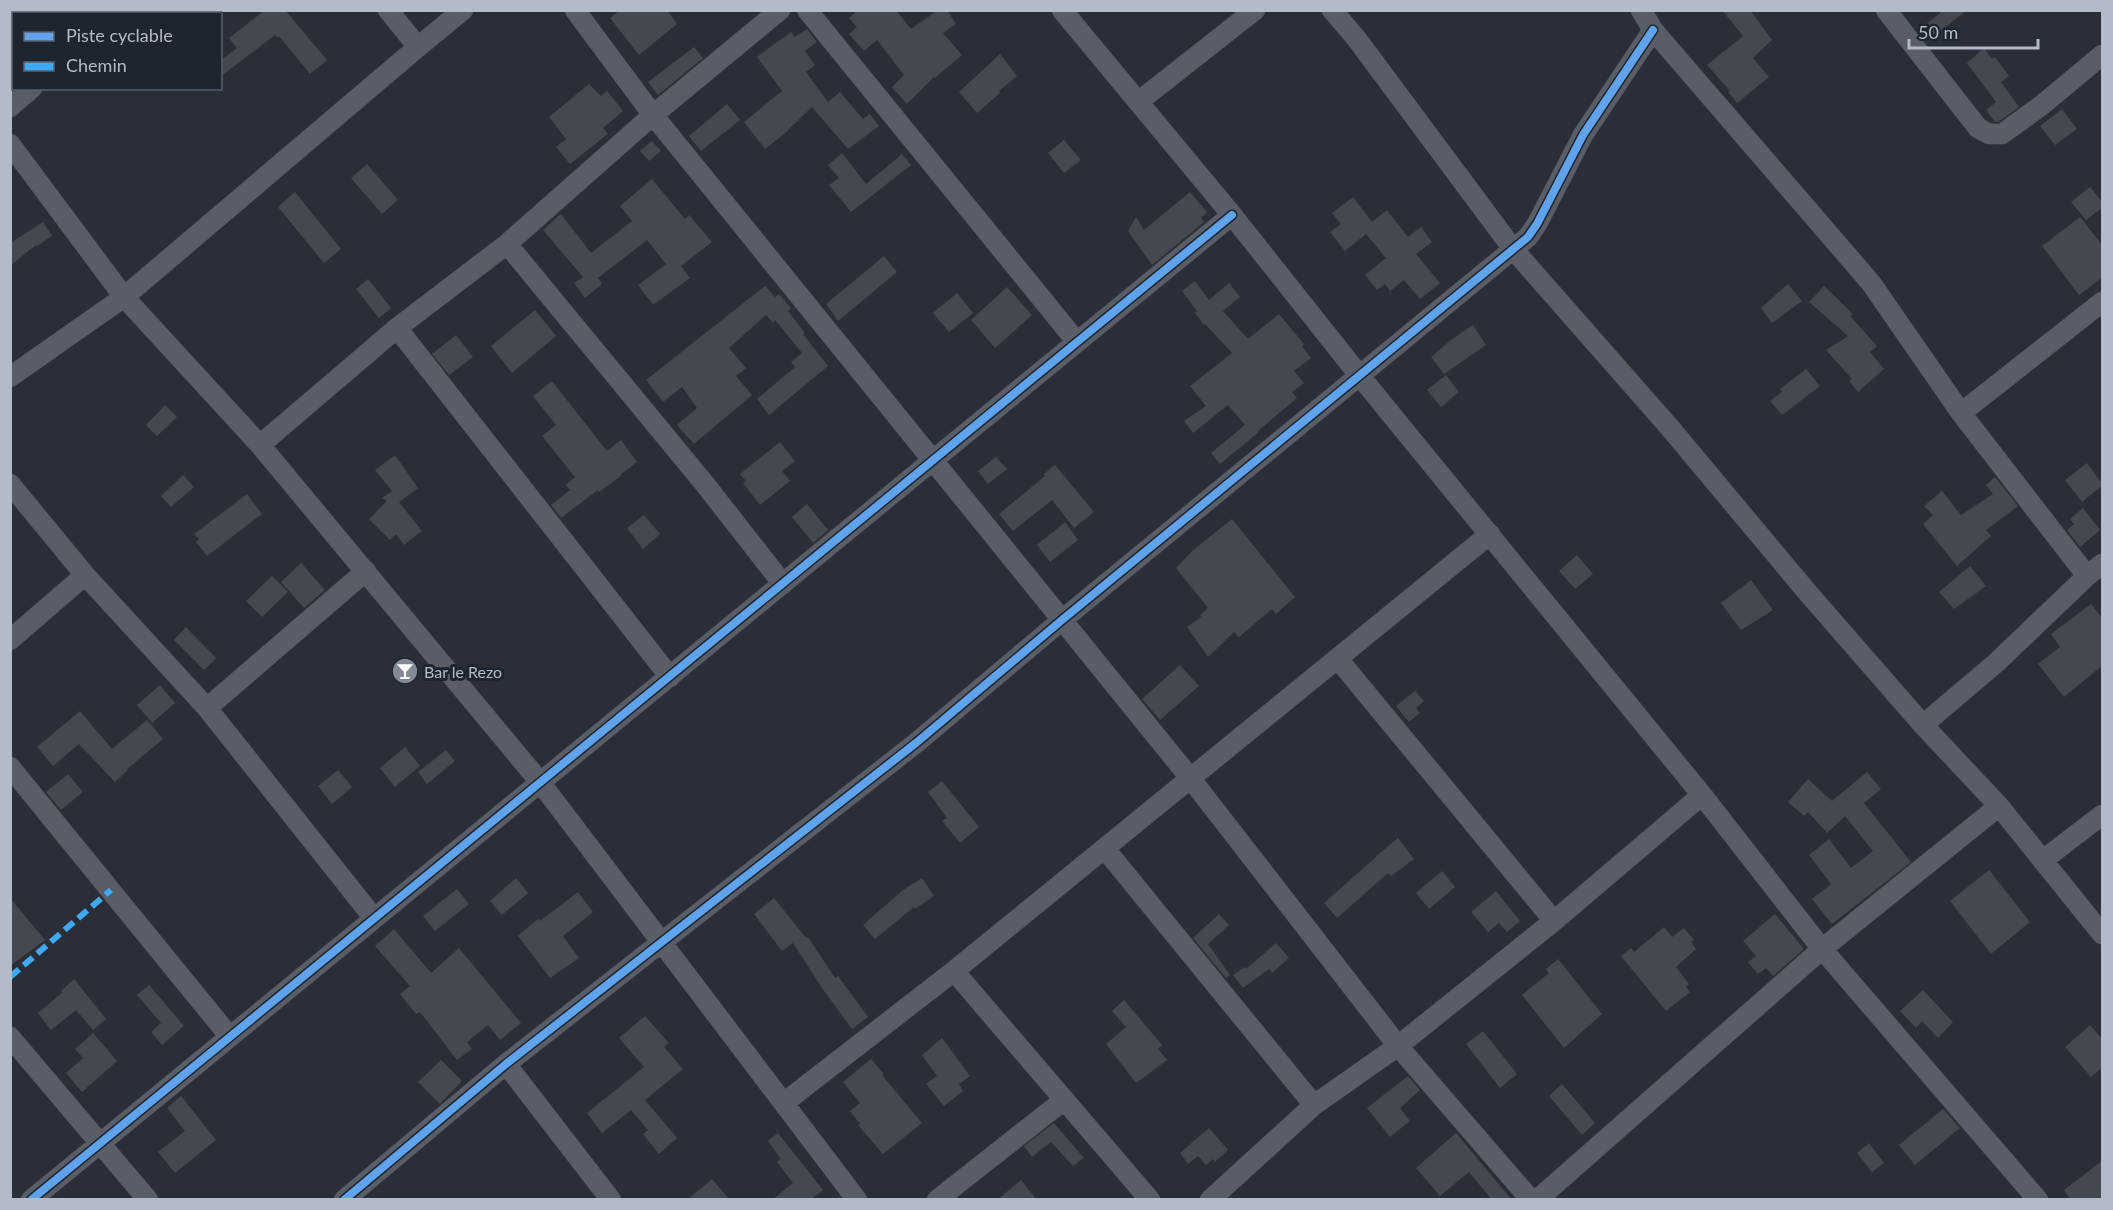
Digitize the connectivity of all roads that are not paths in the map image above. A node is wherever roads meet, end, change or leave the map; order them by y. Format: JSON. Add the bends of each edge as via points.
{"nodes":[{"id":1,"x":388,"y":10,"type":"edge"},
{"id":2,"x":463,"y":10,"type":"edge"},
{"id":3,"x":575,"y":10,"type":"edge"},
{"id":4,"x":780,"y":10,"type":"edge"},
{"id":5,"x":807,"y":10,"type":"edge"},
{"id":6,"x":1062,"y":10,"type":"edge"},
{"id":7,"x":1255,"y":10,"type":"edge"},
{"id":8,"x":1332,"y":10,"type":"edge"},
{"id":9,"x":1641,"y":10,"type":"edge"},
{"id":10,"x":1886,"y":10,"type":"edge"},
{"id":11,"x":1653,"y":30,"type":"junction"},
{"id":12,"x":418,"y":46,"type":"junction"},
{"id":13,"x":2103,"y":55,"type":"edge"},
{"id":14,"x":30,"y":90,"type":"edge"},
{"id":15,"x":1138,"y":102,"type":"junction"},
{"id":16,"x":10,"y":107,"type":"edge"},
{"id":17,"x":653,"y":115,"type":"junction"},
{"id":18,"x":10,"y":144,"type":"edge"},
{"id":19,"x":1232,"y":215,"type":"junction"},
{"id":20,"x":507,"y":244,"type":"junction"},
{"id":21,"x":1513,"y":249,"type":"junction"},
{"id":22,"x":124,"y":297,"type":"junction"},
{"id":23,"x":2103,"y":302,"type":"edge"},
{"id":24,"x":397,"y":328,"type":"junction"},
{"id":25,"x":1077,"y":342,"type":"junction"},
{"id":26,"x":1359,"y":375,"type":"junction"},
{"id":27,"x":10,"y":377,"type":"edge"},
{"id":28,"x":1961,"y":413,"type":"junction"},
{"id":29,"x":260,"y":445,"type":"junction"},
{"id":30,"x":933,"y":461,"type":"junction"},
{"id":31,"x":10,"y":484,"type":"edge"},
{"id":32,"x":1490,"y":534,"type":"junction"},
{"id":33,"x":2095,"y":570,"type":"edge"},
{"id":34,"x":366,"y":571,"type":"junction"},
{"id":35,"x":85,"y":575,"type":"junction"},
{"id":36,"x":783,"y":584,"type":"junction"},
{"id":37,"x":1062,"y":620,"type":"junction"},
{"id":38,"x":10,"y":640,"type":"edge"},
{"id":39,"x":1338,"y":659,"type":"junction"},
{"id":40,"x":670,"y":677,"type":"junction"},
{"id":41,"x":207,"y":708,"type":"junction"},
{"id":42,"x":1923,"y":725,"type":"junction"},
{"id":43,"x":10,"y":767,"type":"edge"},
{"id":44,"x":1191,"y":778,"type":"junction"},
{"id":45,"x":540,"y":782,"type":"junction"},
{"id":46,"x":1702,"y":795,"type":"junction"},
{"id":47,"x":1999,"y":806,"type":"junction"},
{"id":48,"x":2103,"y":815,"type":"edge"},
{"id":49,"x":1105,"y":849,"type":"junction"},
{"id":50,"x":2043,"y":860,"type":"junction"},
{"id":51,"x":373,"y":917,"type":"junction"},
{"id":52,"x":1554,"y":921,"type":"junction"},
{"id":53,"x":2103,"y":933,"type":"edge"},
{"id":54,"x":662,"y":941,"type":"junction"},
{"id":55,"x":1822,"y":949,"type":"junction"},
{"id":56,"x":954,"y":971,"type":"junction"},
{"id":57,"x":10,"y":1037,"type":"edge"},
{"id":58,"x":230,"y":1037,"type":"junction"},
{"id":59,"x":1398,"y":1046,"type":"junction"},
{"id":60,"x":506,"y":1064,"type":"junction"},
{"id":61,"x":1064,"y":1100,"type":"junction"},
{"id":62,"x":784,"y":1102,"type":"junction"},
{"id":63,"x":1314,"y":1105,"type":"junction"},
{"id":64,"x":100,"y":1144,"type":"junction"},
{"id":65,"x":31,"y":1200,"type":"edge"},
{"id":66,"x":148,"y":1200,"type":"edge"},
{"id":67,"x":344,"y":1200,"type":"edge"},
{"id":68,"x":611,"y":1200,"type":"edge"},
{"id":69,"x":857,"y":1200,"type":"edge"},
{"id":70,"x":937,"y":1200,"type":"edge"},
{"id":71,"x":1150,"y":1200,"type":"edge"},
{"id":72,"x":1210,"y":1200,"type":"edge"},
{"id":73,"x":1532,"y":1200,"type":"edge"},
{"id":74,"x":1537,"y":1200,"type":"edge"},
{"id":75,"x":2038,"y":1200,"type":"edge"}],
"edges":[{"from":1,"to":12,"type":"street"},
{"from":2,"to":12,"type":"street"},
{"from":3,"to":17,"type":"street"},
{"from":4,"to":17,"type":"street"},
{"from":5,"to":25,"type":"street"},
{"from":6,"to":15,"type":"street"},
{"from":7,"to":15,"type":"street"},
{"from":8,"to":21,"type":"street"},
{"from":9,"to":11,"type":"street"},
{"from":10,"to":13,"type":"street","via":[[1978,128],[1996,135],[2042,105]]},
{"from":11,"to":21,"type":"street","via":[[1583,135],[1537,224]]},
{"from":11,"to":28,"type":"street","via":[[1871,283]]},
{"from":12,"to":22,"type":"street"},
{"from":14,"to":16,"type":"street"},
{"from":15,"to":19,"type":"street"},
{"from":17,"to":20,"type":"street"},
{"from":17,"to":30,"type":"street"},
{"from":18,"to":22,"type":"street"},
{"from":19,"to":25,"type":"street"},
{"from":19,"to":26,"type":"street"},
{"from":20,"to":24,"type":"street"},
{"from":20,"to":36,"type":"street"},
{"from":21,"to":26,"type":"street"},
{"from":21,"to":42,"type":"street"},
{"from":22,"to":27,"type":"street"},
{"from":22,"to":29,"type":"street"},
{"from":23,"to":28,"type":"street"},
{"from":24,"to":29,"type":"street"},
{"from":24,"to":40,"type":"street"},
{"from":25,"to":30,"type":"street"},
{"from":26,"to":32,"type":"street"},
{"from":26,"to":37,"type":"street"},
{"from":28,"to":33,"type":"street"},
{"from":29,"to":34,"type":"street"},
{"from":30,"to":36,"type":"street"},
{"from":30,"to":37,"type":"street"},
{"from":31,"to":35,"type":"street"},
{"from":32,"to":39,"type":"street"},
{"from":32,"to":46,"type":"street"},
{"from":33,"to":42,"type":"street"},
{"from":34,"to":41,"type":"street"},
{"from":34,"to":45,"type":"street"},
{"from":35,"to":38,"type":"street"},
{"from":35,"to":41,"type":"street"},
{"from":36,"to":40,"type":"street"},
{"from":37,"to":44,"type":"street"},
{"from":37,"to":54,"type":"street","via":[[916,743]]},
{"from":39,"to":44,"type":"street"},
{"from":39,"to":52,"type":"street"},
{"from":40,"to":45,"type":"street"},
{"from":41,"to":51,"type":"street"},
{"from":42,"to":47,"type":"street"},
{"from":43,"to":58,"type":"street"},
{"from":44,"to":49,"type":"street"},
{"from":44,"to":59,"type":"street"},
{"from":45,"to":51,"type":"street"},
{"from":45,"to":54,"type":"street"},
{"from":46,"to":52,"type":"street"},
{"from":46,"to":55,"type":"street"},
{"from":47,"to":50,"type":"street"},
{"from":47,"to":55,"type":"street"},
{"from":48,"to":50,"type":"street"},
{"from":49,"to":56,"type":"street"},
{"from":49,"to":63,"type":"street"},
{"from":50,"to":53,"type":"street"},
{"from":51,"to":58,"type":"street"},
{"from":52,"to":59,"type":"street"},
{"from":54,"to":60,"type":"street"},
{"from":54,"to":62,"type":"street"},
{"from":55,"to":74,"type":"street"},
{"from":55,"to":75,"type":"street"},
{"from":56,"to":61,"type":"street"},
{"from":56,"to":62,"type":"street"},
{"from":57,"to":64,"type":"street"},
{"from":58,"to":64,"type":"street"},
{"from":59,"to":63,"type":"street"},
{"from":59,"to":73,"type":"street"},
{"from":60,"to":67,"type":"street"},
{"from":60,"to":68,"type":"street"},
{"from":61,"to":70,"type":"street"},
{"from":61,"to":71,"type":"street"},
{"from":62,"to":69,"type":"street"},
{"from":63,"to":72,"type":"street"},
{"from":64,"to":65,"type":"street"},
{"from":64,"to":66,"type":"street"}]}
